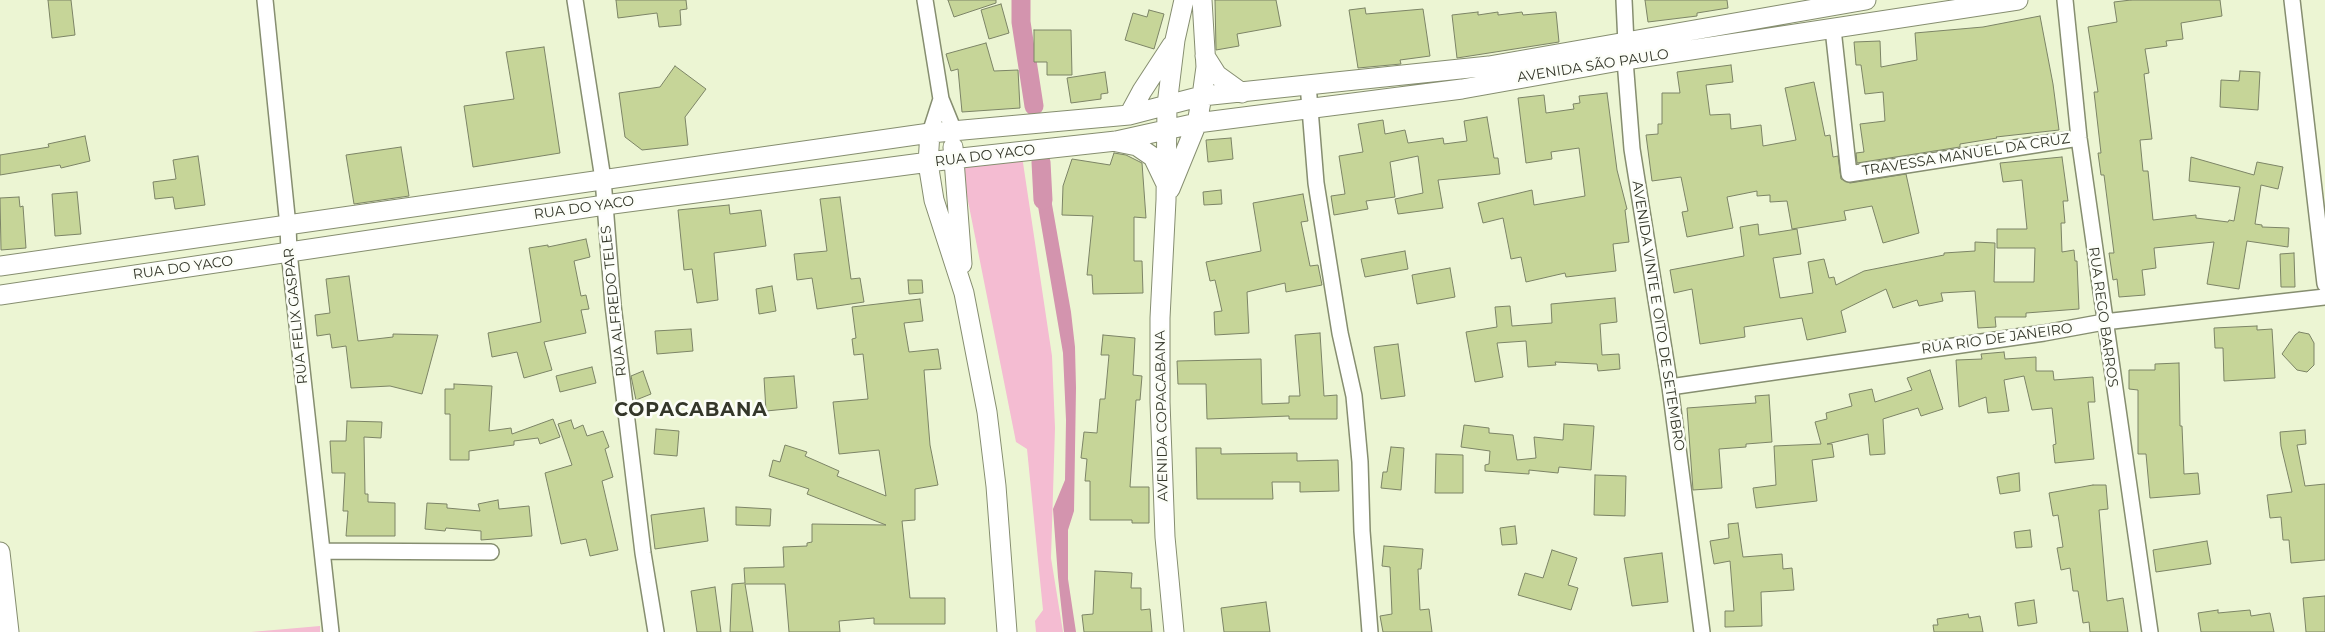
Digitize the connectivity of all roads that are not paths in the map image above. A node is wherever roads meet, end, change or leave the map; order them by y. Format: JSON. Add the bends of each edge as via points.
{"nodes":[{"id":1,"x":265,"y":0,"type":"edge"},
{"id":2,"x":575,"y":0,"type":"edge"},
{"id":3,"x":926,"y":0,"type":"edge"},
{"id":4,"x":1184,"y":0,"type":"edge"},
{"id":5,"x":1202,"y":0,"type":"edge"},
{"id":6,"x":1624,"y":0,"type":"edge"},
{"id":7,"x":1866,"y":0,"type":"edge"},
{"id":8,"x":2018,"y":0,"type":"edge"},
{"id":9,"x":2065,"y":0,"type":"edge"},
{"id":10,"x":2292,"y":0,"type":"edge"},
{"id":11,"x":1847,"y":3,"type":"junction"},
{"id":12,"x":1842,"y":28,"type":"junction"},
{"id":13,"x":1175,"y":40,"type":"junction"},
{"id":14,"x":1626,"y":52,"type":"junction"},
{"id":15,"x":1205,"y":56,"type":"junction"},
{"id":16,"x":1458,"y":70,"type":"junction"},
{"id":17,"x":1308,"y":84,"type":"junction"},
{"id":18,"x":1462,"y":89,"type":"junction"},
{"id":19,"x":1242,"y":93,"type":"junction"},
{"id":20,"x":1202,"y":96,"type":"junction"},
{"id":21,"x":941,"y":99,"type":"junction"},
{"id":22,"x":1167,"y":105,"type":"junction"},
{"id":23,"x":1310,"y":107,"type":"junction"},
{"id":24,"x":1129,"y":115,"type":"junction"},
{"id":25,"x":1197,"y":123,"type":"junction"},
{"id":26,"x":1168,"y":128,"type":"junction"},
{"id":27,"x":954,"y":131,"type":"junction"},
{"id":28,"x":930,"y":133,"type":"junction"},
{"id":29,"x":2079,"y":138,"type":"junction"},
{"id":30,"x":1116,"y":141,"type":"junction"},
{"id":31,"x":952,"y":159,"type":"junction"},
{"id":32,"x":928,"y":163,"type":"junction"},
{"id":33,"x":602,"y":179,"type":"junction"},
{"id":34,"x":1166,"y":194,"type":"junction"},
{"id":35,"x":604,"y":205,"type":"junction"},
{"id":36,"x":288,"y":226,"type":"junction"},
{"id":37,"x":289,"y":252,"type":"junction"},
{"id":38,"x":0,"y":266,"type":"edge"},
{"id":39,"x":2325,"y":284,"type":"edge"},
{"id":40,"x":964,"y":293,"type":"junction"},
{"id":41,"x":0,"y":295,"type":"edge"},
{"id":42,"x":2325,"y":296,"type":"edge"},
{"id":43,"x":2104,"y":322,"type":"junction"},
{"id":44,"x":1670,"y":387,"type":"junction"},
{"id":45,"x":322,"y":551,"type":"junction"},
{"id":46,"x":0,"y":552,"type":"edge"},
{"id":47,"x":492,"y":552,"type":"dead end"},
{"id":48,"x":9,"y":632,"type":"edge"},
{"id":49,"x":331,"y":632,"type":"edge"},
{"id":50,"x":656,"y":632,"type":"edge"},
{"id":51,"x":1007,"y":632,"type":"edge"},
{"id":52,"x":1174,"y":632,"type":"edge"},
{"id":53,"x":1370,"y":632,"type":"edge"},
{"id":54,"x":1702,"y":632,"type":"edge"},
{"id":55,"x":2150,"y":632,"type":"edge"}],
"edges":[{"from":1,"to":36,"type":"street","name":"RUA FELIX GASPAR"},
{"from":2,"to":33,"type":"street","name":"RUA ALFREDO TELES"},
{"from":3,"to":21,"type":"street"},
{"from":4,"to":13,"type":"street","name":"AVENIDA COPACABANA"},
{"from":5,"to":15,"type":"street","name":"AVENIDA COPACABANA"},
{"from":6,"to":14,"type":"street","name":"AVENIDA VINTE E OITO DE SETEMBRO"},
{"from":7,"to":11,"type":"street","name":"AVENIDA SÃO PAULO"},
{"from":8,"to":12,"type":"street","name":"AVENIDA SÃO PAULO"},
{"from":9,"to":29,"type":"street","name":"RUA REGO BARROS"},
{"from":10,"to":39,"type":"street"},
{"from":11,"to":12,"type":"street"},
{"from":11,"to":14,"type":"street","name":"AVENIDA SÃO PAULO"},
{"from":12,"to":14,"type":"street","name":"AVENIDA SÃO PAULO"},
{"from":12,"to":29,"type":"street","name":"TRAVESSA MANUEL DA CRUZ","via":[[1849,174]]},
{"from":13,"to":22,"type":"street","name":"AVENIDA COPACABANA"},
{"from":13,"to":24,"type":"street"},
{"from":14,"to":16,"type":"street","name":"AVENIDA SÃO PAULO"},
{"from":14,"to":18,"type":"street","name":"AVENIDA SÃO PAULO"},
{"from":14,"to":44,"type":"street","name":"AVENIDA VINTE E OITO DE SETEMBRO","via":[[1632,150]]},
{"from":15,"to":19,"type":"street","via":[[1217,75]]},
{"from":15,"to":20,"type":"street","name":"AVENIDA COPACABANA"},
{"from":16,"to":17,"type":"street","name":"AVENIDA SÃO PAULO"},
{"from":16,"to":18,"type":"street"},
{"from":17,"to":19,"type":"street","name":"AVENIDA SÃO PAULO"},
{"from":17,"to":23,"type":"street"},
{"from":18,"to":23,"type":"street","name":"AVENIDA SÃO PAULO"},
{"from":19,"to":20,"type":"street","name":"AVENIDA SÃO PAULO"},
{"from":20,"to":22,"type":"street","name":"AVENIDA SÃO PAULO"},
{"from":20,"to":25,"type":"street","name":"AVENIDA COPACABANA"},
{"from":21,"to":27,"type":"street"},
{"from":21,"to":28,"type":"street"},
{"from":22,"to":24,"type":"street","name":"RUA DO YACO"},
{"from":22,"to":26,"type":"street","name":"AVENIDA COPACABANA"},
{"from":23,"to":25,"type":"street","name":"AVENIDA SÃO PAULO"},
{"from":23,"to":53,"type":"street","via":[[1316,183],[1354,396]]},
{"from":24,"to":27,"type":"street","name":"RUA DO YACO"},
{"from":25,"to":26,"type":"street","name":"AVENIDA SÃO PAULO"},
{"from":25,"to":34,"type":"street","name":"AVENIDA COPACABANA"},
{"from":26,"to":30,"type":"street","name":"RUA DO YACO"},
{"from":26,"to":34,"type":"street","name":"AVENIDA COPACABANA"},
{"from":27,"to":28,"type":"street","name":"RUA DO YACO"},
{"from":27,"to":31,"type":"street"},
{"from":28,"to":32,"type":"street"},
{"from":28,"to":33,"type":"street","name":"RUA DO YACO"},
{"from":29,"to":43,"type":"street","name":"RUA REGO BARROS"},
{"from":30,"to":31,"type":"street","name":"RUA DO YACO"},
{"from":30,"to":34,"type":"street","via":[[1137,146],[1153,157]]},
{"from":31,"to":32,"type":"street","name":"RUA DO YACO"},
{"from":31,"to":40,"type":"street","via":[[959,206]]},
{"from":32,"to":35,"type":"street","name":"RUA DO YACO"},
{"from":32,"to":40,"type":"street","via":[[934,200]]},
{"from":33,"to":35,"type":"street","name":"RUA ALFREDO TELES"},
{"from":33,"to":36,"type":"street","name":"RUA DO YACO"},
{"from":34,"to":52,"type":"street","name":"AVENIDA COPACABANA","via":[[1160,402],[1165,537]]},
{"from":35,"to":37,"type":"street","name":"RUA DO YACO"},
{"from":35,"to":50,"type":"street","name":"RUA ALFREDO TELES","via":[[621,379]]},
{"from":36,"to":37,"type":"street","name":"RUA FELIX GASPAR"},
{"from":36,"to":38,"type":"street","name":"RUA DO YACO"},
{"from":37,"to":41,"type":"street","name":"RUA DO YACO"},
{"from":37,"to":45,"type":"street","name":"RUA FELIX GASPAR"},
{"from":40,"to":51,"type":"street","via":[[987,412]]},
{"from":42,"to":43,"type":"street","name":"RUA RIO DE JANEIRO"},
{"from":43,"to":44,"type":"street","name":"RUA RIO DE JANEIRO"},
{"from":43,"to":55,"type":"street","name":"RUA REGO BARROS"},
{"from":44,"to":54,"type":"street","name":"AVENIDA VINTE E OITO DE SETEMBRO"},
{"from":45,"to":47,"type":"street"},
{"from":45,"to":49,"type":"street","name":"RUA FELIX GASPAR"},
{"from":46,"to":48,"type":"street"}]}
